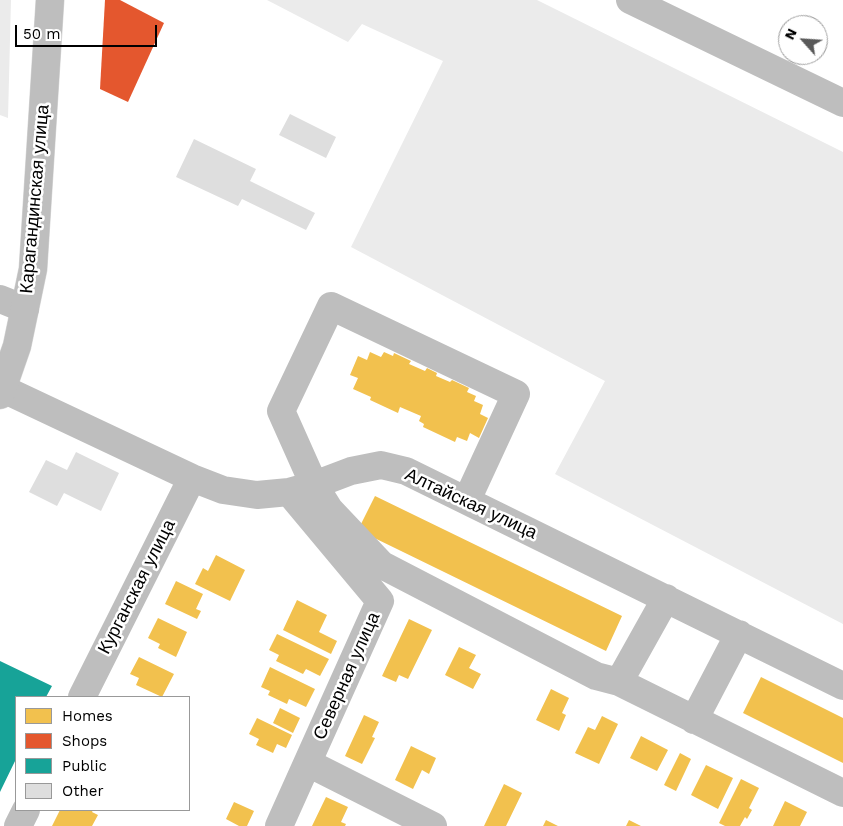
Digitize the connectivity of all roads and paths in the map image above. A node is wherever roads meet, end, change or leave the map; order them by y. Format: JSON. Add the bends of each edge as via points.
{"nodes":[{"id":1,"x":50,"y":0,"type":"edge"},
{"id":2,"x":630,"y":0,"type":"edge"},
{"id":3,"x":841,"y":98,"type":"edge"},
{"id":4,"x":12,"y":304,"type":"edge"},
{"id":5,"x":1,"y":392,"type":"edge"},
{"id":6,"x":192,"y":478,"type":"junction"},
{"id":7,"x":302,"y":489,"type":"junction"},
{"id":8,"x":467,"y":500,"type":"junction"},
{"id":9,"x":666,"y":598,"type":"junction"},
{"id":10,"x":739,"y":634,"type":"junction"},
{"id":11,"x":619,"y":682,"type":"junction"},
{"id":12,"x":843,"y":686,"type":"edge"},
{"id":13,"x":83,"y":696,"type":"edge"},
{"id":14,"x":694,"y":720,"type":"junction"},
{"id":15,"x":308,"y":763,"type":"junction"},
{"id":16,"x":843,"y":793,"type":"edge"},
{"id":17,"x":26,"y":811,"type":"edge"},
{"id":18,"x":18,"y":826,"type":"edge"},
{"id":19,"x":279,"y":826,"type":"edge"},
{"id":20,"x":433,"y":826,"type":"edge"}],
"edges":[{"from":1,"to":4,"type":"street","name":"Карагандинская улица","via":[[33,269]]},
{"from":2,"to":3,"type":"street"},
{"from":4,"to":5,"type":"street","name":"Карагандинская улица","via":[[17,346]]},
{"from":5,"to":6,"type":"street","name":"Алтайская улица"},
{"from":6,"to":7,"type":"street","name":"Алтайская улица","via":[[223,490],[257,496]]},
{"from":6,"to":13,"type":"street","name":"Курганская улица"},
{"from":7,"to":8,"type":"street","name":"Алтайская улица","via":[[351,471],[381,465],[406,471]]},
{"from":7,"to":8,"type":"street","via":[[281,411],[331,306],[516,394]]},
{"from":7,"to":11,"type":"street","via":[[329,509],[382,565],[596,676]]},
{"from":7,"to":15,"type":"street","name":"Северная улица","via":[[380,601]]},
{"from":8,"to":9,"type":"street","name":"Алтайская улица"},
{"from":9,"to":10,"type":"street","name":"Алтайская улица"},
{"from":9,"to":11,"type":"street"},
{"from":10,"to":12,"type":"street","name":"Алтайская улица"},
{"from":10,"to":14,"type":"street"},
{"from":11,"to":14,"type":"street"},
{"from":14,"to":16,"type":"street"},
{"from":15,"to":19,"type":"street","name":"Северная улица"},
{"from":15,"to":20,"type":"street"},
{"from":17,"to":18,"type":"street"}]}
